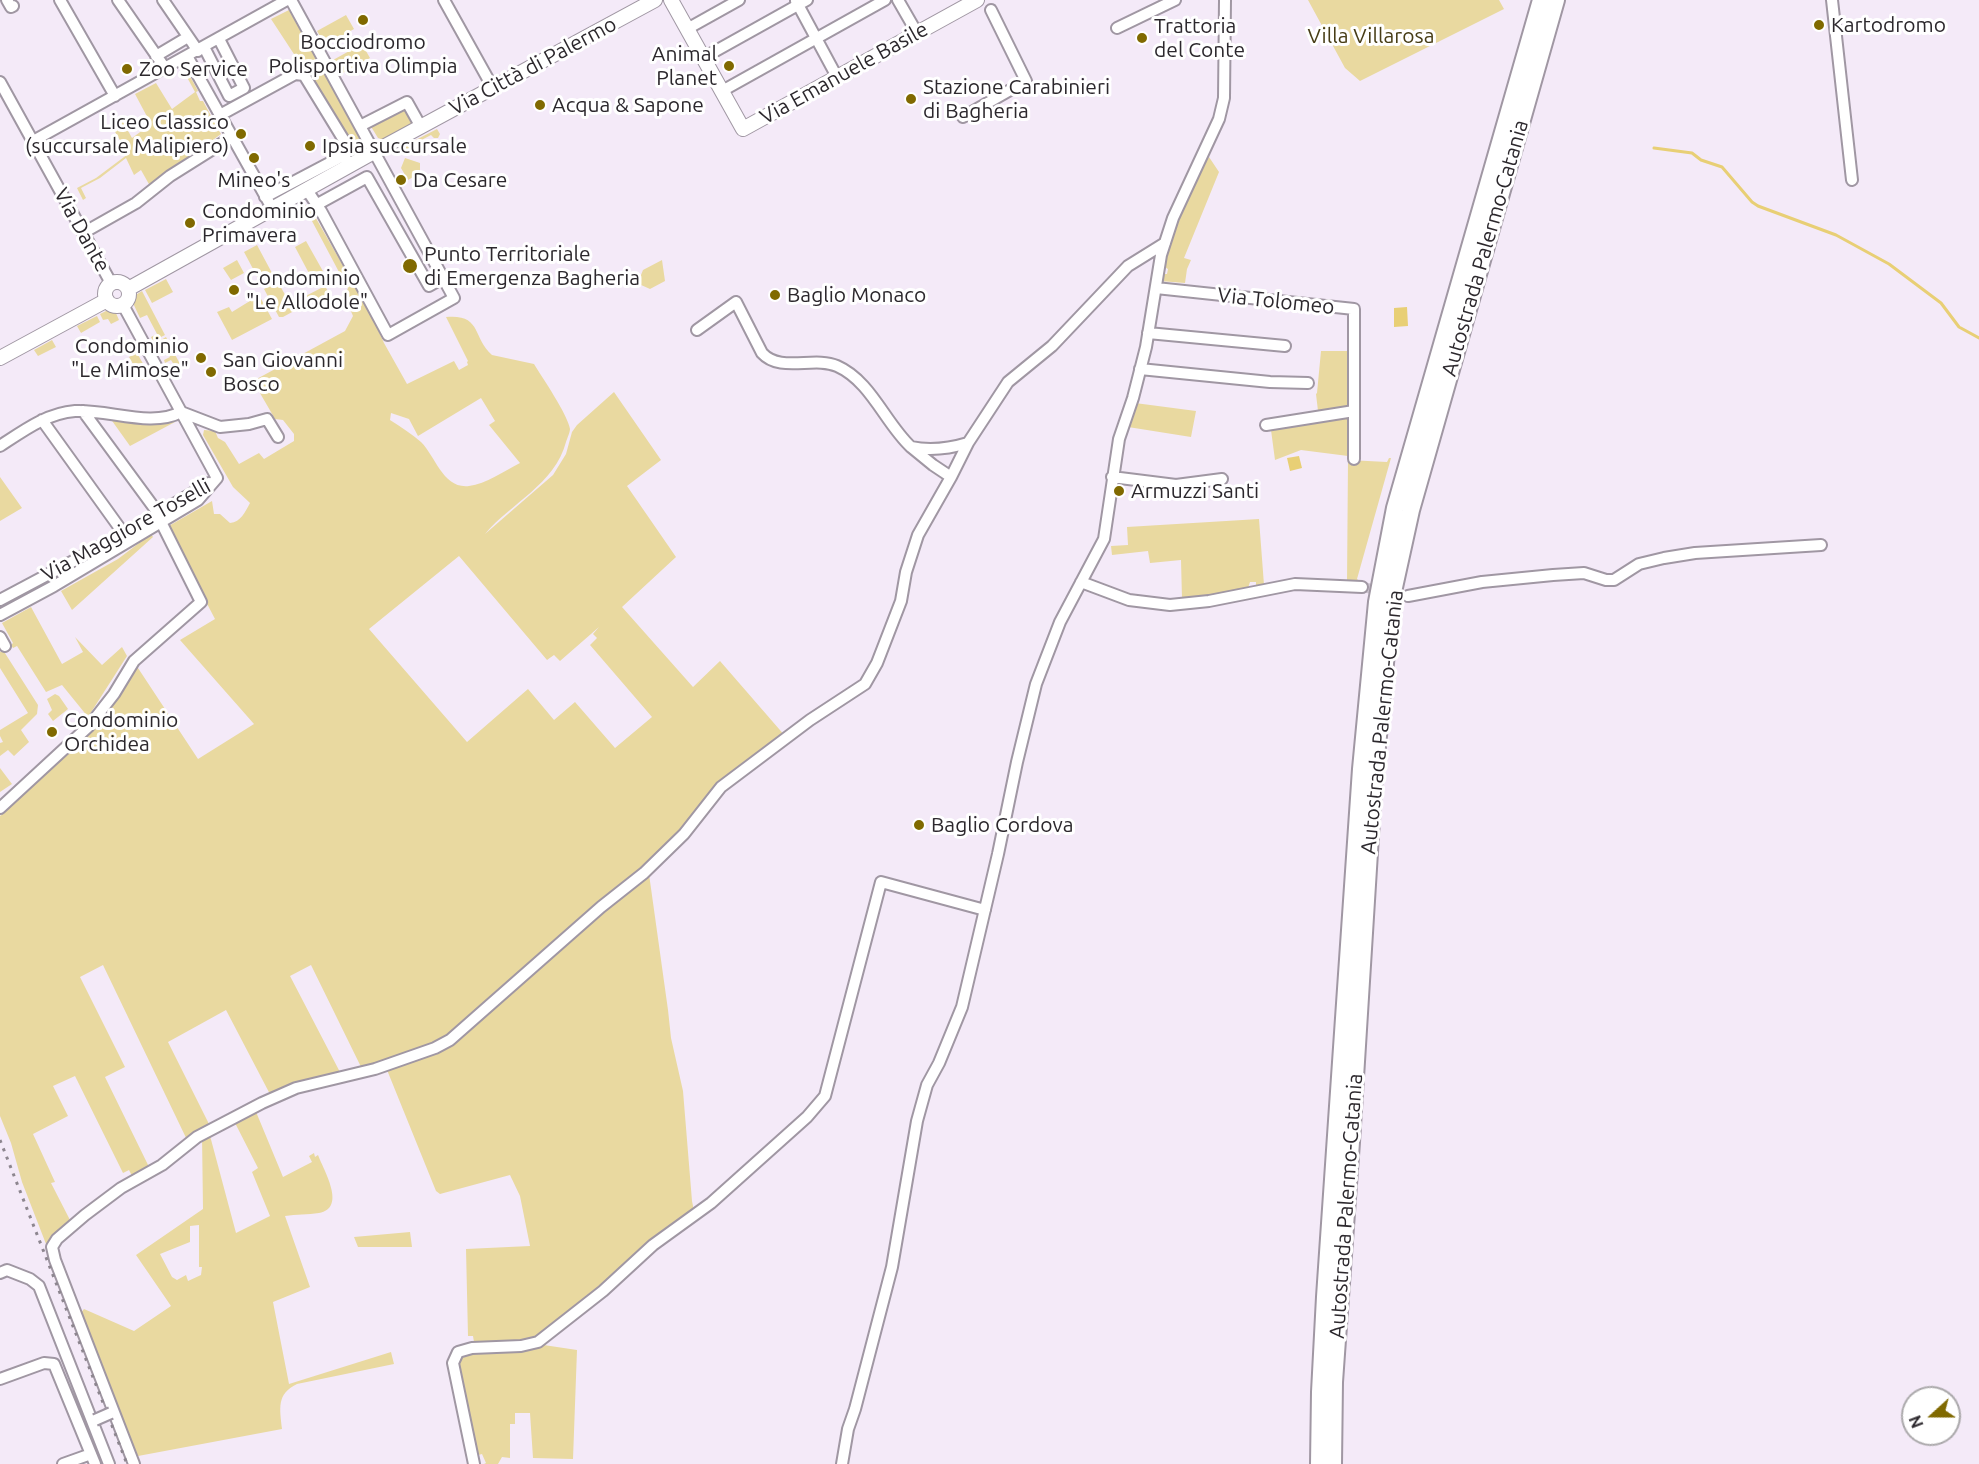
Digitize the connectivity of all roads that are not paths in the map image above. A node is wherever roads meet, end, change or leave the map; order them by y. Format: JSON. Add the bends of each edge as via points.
{"nodes":[{"id":1,"x":60,"y":0,"type":"edge"},
{"id":2,"x":118,"y":0,"type":"edge"},
{"id":3,"x":163,"y":0,"type":"edge"},
{"id":4,"x":289,"y":0,"type":"edge"},
{"id":5,"x":444,"y":0,"type":"edge"},
{"id":6,"x":653,"y":0,"type":"edge"},
{"id":7,"x":671,"y":0,"type":"edge"},
{"id":8,"x":739,"y":0,"type":"edge"},
{"id":9,"x":885,"y":0,"type":"edge"},
{"id":10,"x":898,"y":0,"type":"edge"},
{"id":11,"x":977,"y":0,"type":"edge"},
{"id":12,"x":1174,"y":0,"type":"edge"},
{"id":13,"x":1225,"y":0,"type":"edge"},
{"id":14,"x":1541,"y":0,"type":"edge"},
{"id":15,"x":1556,"y":0,"type":"edge"},
{"id":16,"x":1832,"y":0,"type":"edge"},
{"id":17,"x":800,"y":2,"type":"edge"},
{"id":18,"x":991,"y":10,"type":"dead end"},
{"id":19,"x":1118,"y":28,"type":"dead end"},
{"id":20,"x":687,"y":29,"type":"junction"},
{"id":21,"x":917,"y":33,"type":"junction"},
{"id":22,"x":188,"y":37,"type":"junction"},
{"id":23,"x":219,"y":39,"type":"junction"},
{"id":24,"x":816,"y":39,"type":"junction"},
{"id":25,"x":201,"y":49,"type":"junction"},
{"id":26,"x":156,"y":56,"type":"junction"},
{"id":27,"x":187,"y":56,"type":"junction"},
{"id":28,"x":703,"y":58,"type":"junction"},
{"id":29,"x":165,"y":68,"type":"junction"},
{"id":30,"x":837,"y":77,"type":"junction"},
{"id":31,"x":0,"y":82,"type":"edge"},
{"id":32,"x":493,"y":88,"type":"junction"},
{"id":33,"x":722,"y":91,"type":"junction"},
{"id":34,"x":115,"y":96,"type":"junction"},
{"id":35,"x":220,"y":115,"type":"junction"},
{"id":36,"x":963,"y":117,"type":"dead end"},
{"id":37,"x":360,"y":126,"type":"junction"},
{"id":38,"x":421,"y":127,"type":"junction"},
{"id":39,"x":232,"y":137,"type":"junction"},
{"id":40,"x":33,"y":141,"type":"junction"},
{"id":41,"x":374,"y":152,"type":"junction"},
{"id":42,"x":347,"y":161,"type":"junction"},
{"id":43,"x":1852,"y":180,"type":"dead end"},
{"id":44,"x":307,"y":190,"type":"junction"},
{"id":45,"x":396,"y":192,"type":"junction"},
{"id":46,"x":381,"y":201,"type":"junction"},
{"id":47,"x":269,"y":203,"type":"junction"},
{"id":48,"x":316,"y":205,"type":"junction"},
{"id":49,"x":84,"y":233,"type":"junction"},
{"id":50,"x":1165,"y":243,"type":"junction"},
{"id":51,"x":430,"y":255,"type":"junction"},
{"id":52,"x":416,"y":262,"type":"junction"},
{"id":53,"x":443,"y":278,"type":"junction"},
{"id":54,"x":111,"y":283,"type":"junction"},
{"id":55,"x":1156,"y":288,"type":"junction"},
{"id":56,"x":128,"y":289,"type":"junction"},
{"id":57,"x":107,"y":300,"type":"junction"},
{"id":58,"x":123,"y":305,"type":"junction"},
{"id":59,"x":697,"y":330,"type":"dead end"},
{"id":60,"x":1148,"y":333,"type":"junction"},
{"id":61,"x":1285,"y":346,"type":"dead end"},
{"id":62,"x":0,"y":358,"type":"edge"},
{"id":63,"x":1140,"y":369,"type":"junction"},
{"id":64,"x":1308,"y":383,"type":"dead end"},
{"id":65,"x":83,"y":411,"type":"junction"},
{"id":66,"x":1354,"y":411,"type":"junction"},
{"id":67,"x":181,"y":412,"type":"junction"},
{"id":68,"x":42,"y":420,"type":"junction"},
{"id":69,"x":1266,"y":425,"type":"dead end"},
{"id":70,"x":278,"y":437,"type":"dead end"},
{"id":71,"x":968,"y":443,"type":"junction"},
{"id":72,"x":0,"y":446,"type":"edge"},
{"id":73,"x":911,"y":447,"type":"junction"},
{"id":74,"x":933,"y":450,"type":"junction"},
{"id":75,"x":1354,"y":459,"type":"dead end"},
{"id":76,"x":933,"y":465,"type":"junction"},
{"id":77,"x":951,"y":477,"type":"junction"},
{"id":78,"x":1112,"y":477,"type":"junction"},
{"id":79,"x":1222,"y":479,"type":"dead end"},
{"id":80,"x":160,"y":518,"type":"junction"},
{"id":81,"x":124,"y":534,"type":"junction"},
{"id":82,"x":1821,"y":544,"type":"dead end"},
{"id":83,"x":1081,"y":582,"type":"junction"},
{"id":84,"x":1362,"y":587,"type":"tunnel mouth"},
{"id":85,"x":1408,"y":596,"type":"tunnel mouth"},
{"id":86,"x":0,"y":600,"type":"edge"},
{"id":87,"x":0,"y":615,"type":"edge"},
{"id":88,"x":0,"y":808,"type":"edge"},
{"id":89,"x":985,"y":910,"type":"junction"},
{"id":90,"x":0,"y":1273,"type":"edge"},
{"id":91,"x":0,"y":1379,"type":"edge"},
{"id":92,"x":112,"y":1413,"type":"junction"},
{"id":93,"x":93,"y":1420,"type":"junction"},
{"id":94,"x":93,"y":1459,"type":"edge"},
{"id":95,"x":63,"y":1464,"type":"edge"},
{"id":96,"x":109,"y":1464,"type":"edge"},
{"id":97,"x":134,"y":1464,"type":"edge"},
{"id":98,"x":474,"y":1464,"type":"edge"},
{"id":99,"x":842,"y":1464,"type":"edge"},
{"id":100,"x":1319,"y":1464,"type":"edge"},
{"id":101,"x":1334,"y":1464,"type":"edge"}],
"edges":[{"from":1,"to":34,"type":"street"},
{"from":2,"to":26,"type":"street"},
{"from":3,"to":22,"type":"street"},
{"from":4,"to":23,"type":"street"},
{"from":4,"to":37,"type":"street"},
{"from":5,"to":32,"type":"street"},
{"from":6,"to":32,"type":"main road","name":"Via Città di Palermo"},
{"from":7,"to":20,"type":"main road"},
{"from":8,"to":20,"type":"street"},
{"from":9,"to":24,"type":"street"},
{"from":10,"to":21,"type":"street"},
{"from":11,"to":21,"type":"main road","name":"Via Emanuele Basile"},
{"from":12,"to":19,"type":"street"},
{"from":13,"to":50,"type":"street","via":[[1224,98]]},
{"from":14,"to":100,"type":"highway","name":"Autostrada Palermo-Catania","via":[[1395,508],[1377,602],[1360,769],[1327,1263]]},
{"from":15,"to":101,"type":"highway","name":"Autostrada Palermo-Catania","via":[[1411,510],[1391,601],[1373,788],[1334,1382]]},
{"from":16,"to":43,"type":"street"},
{"from":17,"to":24,"type":"street"},
{"from":17,"to":28,"type":"street"},
{"from":18,"to":36,"type":"street","via":[[1026,81]]},
{"from":20,"to":28,"type":"main road"},
{"from":21,"to":30,"type":"main road","name":"Via Emanuele Basile"},
{"from":22,"to":25,"type":"street"},
{"from":22,"to":26,"type":"street"},
{"from":23,"to":25,"type":"street"},
{"from":23,"to":25,"type":"street","via":[[244,88],[229,96]]},
{"from":24,"to":30,"type":"street"},
{"from":24,"to":33,"type":"street"},
{"from":25,"to":27,"type":"street"},
{"from":26,"to":29,"type":"street"},
{"from":27,"to":29,"type":"street"},
{"from":27,"to":35,"type":"street"},
{"from":28,"to":33,"type":"main road"},
{"from":29,"to":34,"type":"street"},
{"from":30,"to":33,"type":"main road","name":"Via Emanuele Basile","via":[[743,129]]},
{"from":31,"to":40,"type":"street","name":"Via Dante"},
{"from":32,"to":38,"type":"main road","name":"Via Città di Palermo"},
{"from":34,"to":40,"type":"street"},
{"from":35,"to":39,"type":"street"},
{"from":35,"to":42,"type":"street","via":[[295,74],[304,75],[345,141]]},
{"from":37,"to":38,"type":"street","via":[[407,102]]},
{"from":37,"to":41,"type":"street"},
{"from":38,"to":41,"type":"main road","name":"Via Città di Palermo"},
{"from":39,"to":47,"type":"street"},
{"from":39,"to":49,"type":"street"},
{"from":40,"to":49,"type":"street","name":"Via Dante"},
{"from":41,"to":42,"type":"main road","name":"Via Città di Palermo"},
{"from":41,"to":45,"type":"street"},
{"from":42,"to":44,"type":"main road","name":"Via Città di Palermo"},
{"from":42,"to":47,"type":"street","via":[[339,158]]},
{"from":44,"to":47,"type":"main road","name":"Via Città di Palermo"},
{"from":44,"to":48,"type":"street"},
{"from":45,"to":46,"type":"street"},
{"from":45,"to":51,"type":"street"},
{"from":46,"to":48,"type":"street","via":[[367,177]]},
{"from":46,"to":52,"type":"street"},
{"from":47,"to":56,"type":"main road","name":"Via Città di Palermo"},
{"from":48,"to":53,"type":"street","via":[[388,335],[454,298]]},
{"from":49,"to":54,"type":"street","name":"Via Dante"},
{"from":50,"to":55,"type":"street"},
{"from":50,"to":71,"type":"street","via":[[1128,266],[1052,346],[1008,382]]},
{"from":51,"to":52,"type":"street"},
{"from":51,"to":53,"type":"street"},
{"from":52,"to":53,"type":"street","via":[[429,286]]},
{"from":54,"to":56,"type":"main road","via":[[121,282]]},
{"from":54,"to":57,"type":"main road","via":[[105,291]]},
{"from":55,"to":60,"type":"street"},
{"from":55,"to":66,"type":"street","name":"Via Tolomeo","via":[[1354,309]]},
{"from":56,"to":58,"type":"main road","via":[[129,298]]},
{"from":57,"to":58,"type":"main road","via":[[115,306]]},
{"from":57,"to":62,"type":"main road"},
{"from":58,"to":67,"type":"street"},
{"from":59,"to":73,"type":"street","via":[[736,302],[767,359],[777,363],[836,365],[855,377]]},
{"from":60,"to":61,"type":"street"},
{"from":60,"to":63,"type":"street"},
{"from":63,"to":64,"type":"street"},
{"from":63,"to":78,"type":"street","via":[[1119,438]]},
{"from":65,"to":67,"type":"street","via":[[147,419],[168,418]]},
{"from":65,"to":68,"type":"street"},
{"from":65,"to":80,"type":"street"},
{"from":66,"to":69,"type":"street"},
{"from":66,"to":75,"type":"street","name":"Via Tolomeo"},
{"from":67,"to":70,"type":"street","via":[[220,427],[267,418]]},
{"from":67,"to":80,"type":"street","name":"Via Maggiore Toselli","via":[[217,478]]},
{"from":68,"to":72,"type":"street"},
{"from":68,"to":81,"type":"street"},
{"from":71,"to":74,"type":"street"},
{"from":71,"to":77,"type":"street"},
{"from":73,"to":74,"type":"street"},
{"from":73,"to":76,"type":"street"},
{"from":74,"to":76,"type":"street","via":[[928,458]]},
{"from":76,"to":77,"type":"street"},
{"from":77,"to":92,"type":"street","via":[[918,535],[901,601],[878,663],[865,684],[721,786],[684,834],[644,873],[461,1031],[450,1040],[375,1069],[296,1088],[262,1102],[197,1137],[162,1165],[101,1203],[57,1239],[52,1247],[55,1260]]},
{"from":78,"to":79,"type":"street","via":[[1176,485]]},
{"from":78,"to":83,"type":"street","via":[[1104,539]]},
{"from":80,"to":81,"type":"street","name":"Via Maggiore Toselli"},
{"from":80,"to":87,"type":"street","name":"Via Maggiore Toselli","via":[[54,586]]},
{"from":80,"to":88,"type":"street","via":[[201,602],[134,661],[89,726]]},
{"from":81,"to":86,"type":"street","name":"Via Maggiore Toselli"},
{"from":82,"to":85,"type":"street","via":[[1664,558],[1639,564],[1614,580],[1584,573],[1552,575],[1482,582]]},
{"from":83,"to":84,"type":"street","via":[[1130,600],[1170,604],[1209,601],[1295,584]]},
{"from":83,"to":89,"type":"street","via":[[1060,622],[1036,684]]},
{"from":89,"to":98,"type":"street","via":[[881,882],[825,1096],[711,1203],[653,1245],[538,1342],[472,1348],[458,1353],[453,1364]]},
{"from":89,"to":99,"type":"street","via":[[962,1007],[927,1085],[916,1120],[892,1267]]},
{"from":90,"to":93,"type":"street","via":[[7,1270],[39,1286]]},
{"from":91,"to":94,"type":"street","via":[[44,1363],[54,1364]]},
{"from":92,"to":93,"type":"street","bridge":true},
{"from":92,"to":97,"type":"street"},
{"from":93,"to":96,"type":"street"},
{"from":94,"to":95,"type":"street"}]}
